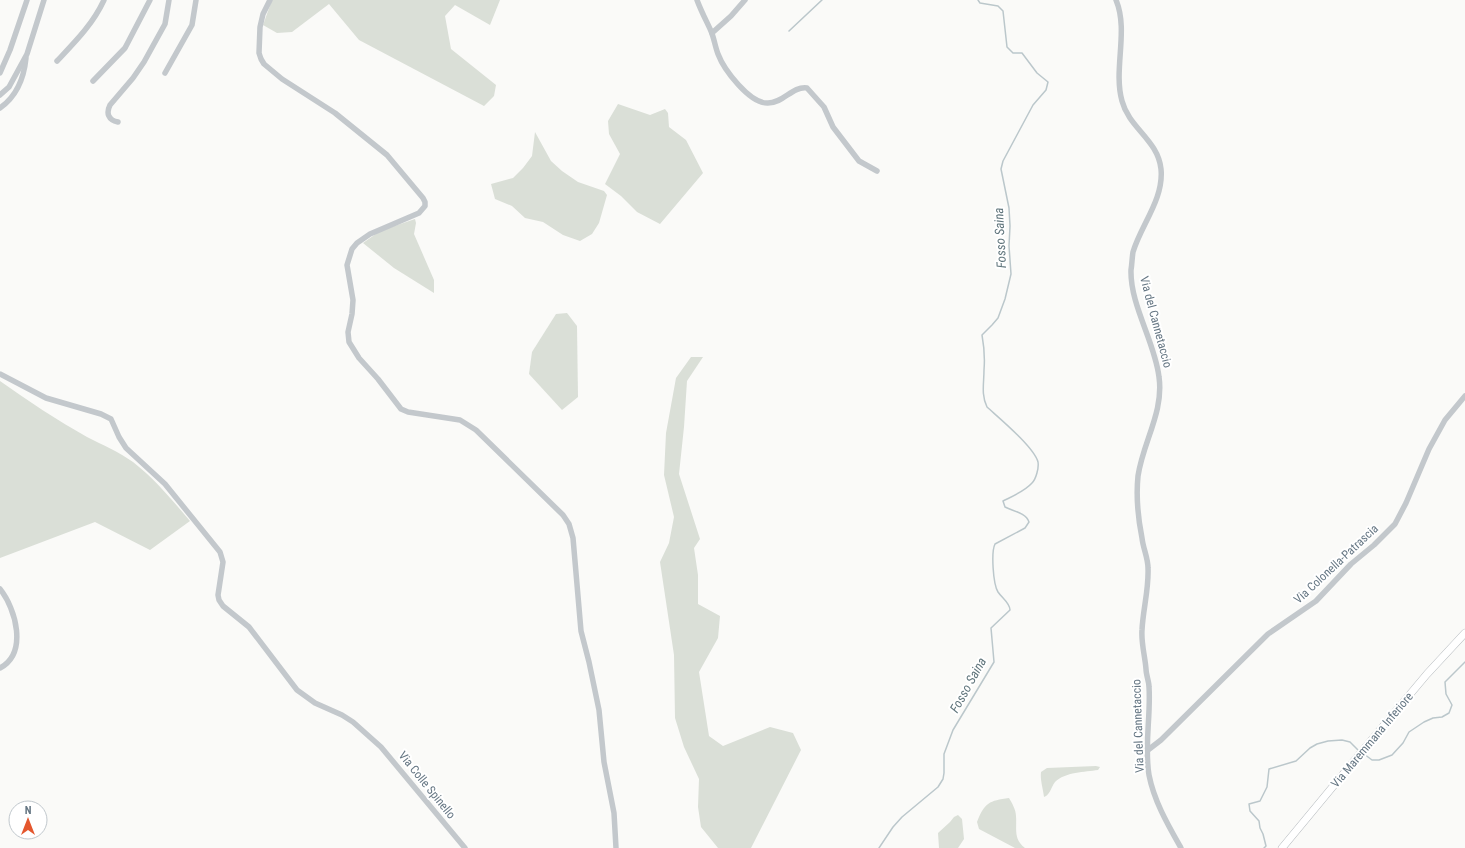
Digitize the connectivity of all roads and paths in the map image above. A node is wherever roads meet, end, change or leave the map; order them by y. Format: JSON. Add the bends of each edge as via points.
{"nodes":[{"id":1,"x":26,"y":0,"type":"edge"},
{"id":2,"x":44,"y":0,"type":"edge"},
{"id":3,"x":104,"y":0,"type":"edge"},
{"id":4,"x":150,"y":0,"type":"edge"},
{"id":5,"x":169,"y":0,"type":"edge"},
{"id":6,"x":196,"y":0,"type":"edge"},
{"id":7,"x":270,"y":0,"type":"edge"},
{"id":8,"x":697,"y":0,"type":"edge"},
{"id":9,"x":745,"y":0,"type":"edge"},
{"id":10,"x":1116,"y":0,"type":"edge"},
{"id":11,"x":712,"y":33,"type":"junction"},
{"id":12,"x":26,"y":56,"type":"junction"},
{"id":13,"x":57,"y":61,"type":"dead end"},
{"id":14,"x":0,"y":73,"type":"edge"},
{"id":15,"x":165,"y":73,"type":"dead end"},
{"id":16,"x":93,"y":81,"type":"dead end"},
{"id":17,"x":0,"y":95,"type":"edge"},
{"id":18,"x":0,"y":108,"type":"edge"},
{"id":19,"x":118,"y":122,"type":"dead end"},
{"id":20,"x":877,"y":171,"type":"dead end"},
{"id":21,"x":0,"y":374,"type":"edge"},
{"id":22,"x":1465,"y":396,"type":"edge"},
{"id":23,"x":0,"y":589,"type":"edge"},
{"id":24,"x":1465,"y":633,"type":"edge"},
{"id":25,"x":0,"y":668,"type":"edge"},
{"id":26,"x":1148,"y":750,"type":"junction"},
{"id":27,"x":465,"y":848,"type":"edge"},
{"id":28,"x":616,"y":848,"type":"edge"},
{"id":29,"x":1181,"y":848,"type":"edge"},
{"id":30,"x":1282,"y":848,"type":"edge"}],
"edges":[{"from":1,"to":14,"type":"street"},
{"from":2,"to":12,"type":"street"},
{"from":3,"to":13,"type":"street","via":[[98,14],[83,34]]},
{"from":4,"to":16,"type":"street","via":[[125,48]]},
{"from":5,"to":19,"type":"street","via":[[165,24],[144,62],[108,107],[109,117]]},
{"from":6,"to":15,"type":"street","via":[[192,25]]},
{"from":7,"to":28,"type":"street","via":[[260,27],[259,53],[264,64],[338,116],[387,155],[425,202],[419,213],[370,234],[356,243],[351,251],[348,267],[353,303],[348,335],[352,348],[400,409],[457,420],[472,427],[561,512],[571,527],[581,631],[590,662],[598,710],[604,762],[614,813]]},
{"from":8,"to":11,"type":"street"},
{"from":9,"to":11,"type":"street"},
{"from":10,"to":26,"type":"street","name":"Via del Cannetaccio","via":[[1120,13],[1119,64],[1122,101],[1129,120],[1154,148],[1161,175],[1156,200],[1133,253],[1131,272],[1133,287],[1160,377],[1160,398],[1138,476],[1138,515],[1148,567],[1142,647],[1149,684]]},
{"from":11,"to":20,"type":"street","via":[[718,56],[741,88],[761,102],[768,103],[778,101],[796,89],[807,88],[824,107],[833,127],[859,161]]},
{"from":12,"to":17,"type":"street","via":[[10,85]]},
{"from":12,"to":18,"type":"street","via":[[24,74],[19,85],[12,97]]},
{"from":21,"to":27,"type":"street","name":"Via Colle Spinello","via":[[46,398],[111,419],[126,448],[165,484],[220,552],[223,562],[218,595],[221,604],[248,625],[297,690],[315,703],[349,720],[371,737],[390,756]]},
{"from":22,"to":26,"type":"street","name":"Via Colonella-Patrascia","via":[[1445,420],[1429,449],[1395,524],[1351,564],[1316,601],[1268,634]]},
{"from":23,"to":25,"type":"street","via":[[10,604],[17,637],[10,660]]},
{"from":24,"to":30,"type":"main road","name":"Via Maremmana Inferiore","via":[[1427,674]]},
{"from":26,"to":29,"type":"street","name":"Via del Cannetaccio","via":[[1150,776],[1156,800]]}]}
